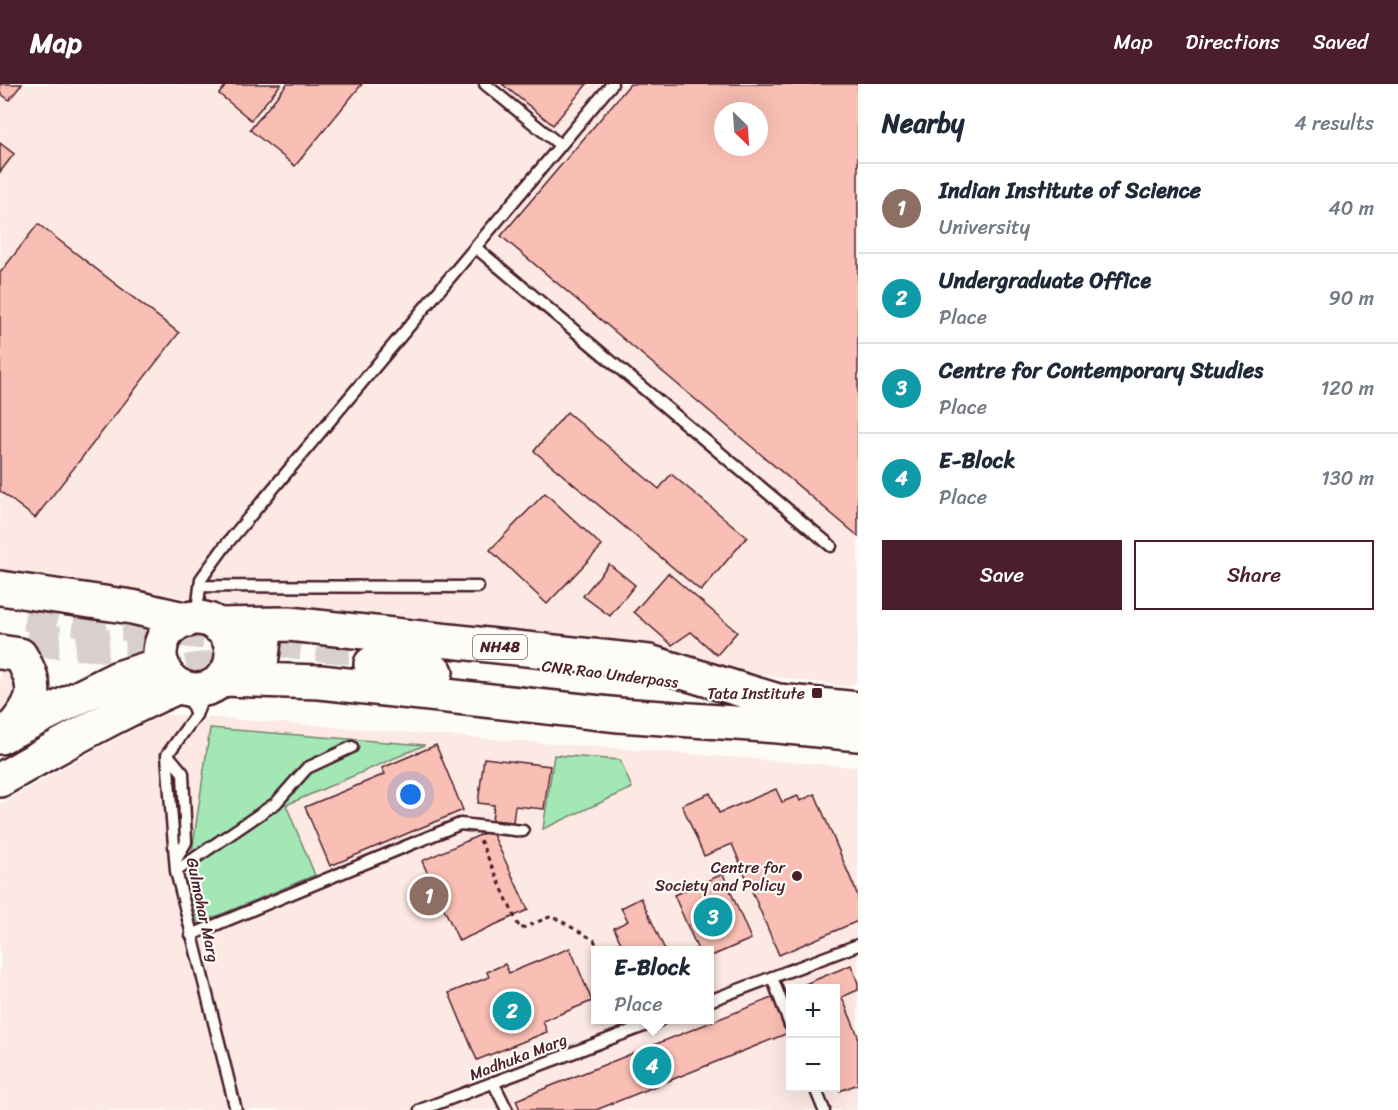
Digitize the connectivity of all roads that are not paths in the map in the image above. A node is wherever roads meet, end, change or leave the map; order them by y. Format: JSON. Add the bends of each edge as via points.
{"nodes":[{"id":1,"x":485,"y":84,"type":"edge"},
{"id":2,"x":612,"y":84,"type":"edge"},
{"id":3,"x":560,"y":145,"type":"junction"},
{"id":4,"x":475,"y":247,"type":"junction"},
{"id":5,"x":831,"y":546,"type":"dead end"},
{"id":6,"x":200,"y":586,"type":"junction"},
{"id":7,"x":477,"y":587,"type":"dead end"},
{"id":8,"x":0,"y":588,"type":"edge"},
{"id":9,"x":200,"y":621,"type":"junction"},
{"id":10,"x":266,"y":624,"type":"junction"},
{"id":11,"x":10,"y":631,"type":"edge"},
{"id":12,"x":370,"y":657,"type":"tunnel mouth"},
{"id":13,"x":259,"y":680,"type":"junction"},
{"id":14,"x":192,"y":687,"type":"junction"},
{"id":15,"x":858,"y":709,"type":"edge"},
{"id":16,"x":778,"y":713,"type":"junction"},
{"id":17,"x":858,"y":734,"type":"edge"},
{"id":18,"x":14,"y":738,"type":"edge"},
{"id":19,"x":352,"y":747,"type":"dead end"},
{"id":20,"x":0,"y":764,"type":"edge"},
{"id":21,"x":0,"y":780,"type":"edge"},
{"id":22,"x":523,"y":831,"type":"dead end"},
{"id":23,"x":176,"y":866,"type":"junction"},
{"id":24,"x":191,"y":935,"type":"junction"},
{"id":25,"x":858,"y":945,"type":"edge"},
{"id":26,"x":772,"y":977,"type":"junction"},
{"id":27,"x":714,"y":999,"type":"edge"},
{"id":28,"x":786,"y":1014,"type":"edge"},
{"id":29,"x":649,"y":1024,"type":"edge"},
{"id":30,"x":493,"y":1082,"type":"junction"},
{"id":31,"x":817,"y":1092,"type":"edge"},
{"id":32,"x":236,"y":1110,"type":"edge"},
{"id":33,"x":420,"y":1110,"type":"edge"},
{"id":34,"x":507,"y":1110,"type":"edge"},
{"id":35,"x":824,"y":1110,"type":"edge"}],
"edges":[{"from":1,"to":3,"type":"lane"},
{"from":2,"to":3,"type":"lane"},
{"from":3,"to":4,"type":"lane"},
{"from":4,"to":5,"type":"lane"},
{"from":4,"to":6,"type":"lane","via":[[225,546]]},
{"from":6,"to":7,"type":"lane"},
{"from":6,"to":9,"type":"lane"},
{"from":8,"to":9,"type":"highway"},
{"from":9,"to":10,"type":"highway","number":"NH48"},
{"from":9,"to":14,"type":"highway","via":[[180,622],[160,648]]},
{"from":9,"to":14,"type":"highway","via":[[228,638],[232,660],[228,670]]},
{"from":10,"to":13,"type":"highway"},
{"from":10,"to":16,"type":"highway","number":"NH48","via":[[649,663]]},
{"from":11,"to":18,"type":"highway","via":[[34,683]]},
{"from":12,"to":16,"type":"highway","name":"CNR Rao Underpass"},
{"from":13,"to":14,"type":"highway","number":"NH48"},
{"from":13,"to":16,"type":"highway","number":"NH48","via":[[320,682],[619,715]]},
{"from":14,"to":18,"type":"highway","number":"NH48","via":[[118,678]]},
{"from":14,"to":21,"type":"highway","number":"NH48","via":[[133,706]]},
{"from":14,"to":23,"type":"lane","name":"Gulmohar Marg","via":[[167,755]]},
{"from":15,"to":16,"type":"highway","number":"NH48"},
{"from":16,"to":17,"type":"highway","number":"NH48"},
{"from":18,"to":20,"type":"highway"},
{"from":19,"to":23,"type":"lane","via":[[307,768],[276,803]]},
{"from":22,"to":24,"type":"lane","via":[[460,824]]},
{"from":23,"to":24,"type":"lane","name":"Gulmohar Marg"},
{"from":24,"to":32,"type":"lane","name":"Gulmohar Marg"},
{"from":25,"to":26,"type":"lane"},
{"from":26,"to":27,"type":"lane"},
{"from":26,"to":28,"type":"lane"},
{"from":29,"to":30,"type":"lane","name":"Madhuka Marg"},
{"from":30,"to":33,"type":"lane","name":"Madhuka Marg"},
{"from":30,"to":34,"type":"lane"},
{"from":31,"to":35,"type":"lane"}]}
